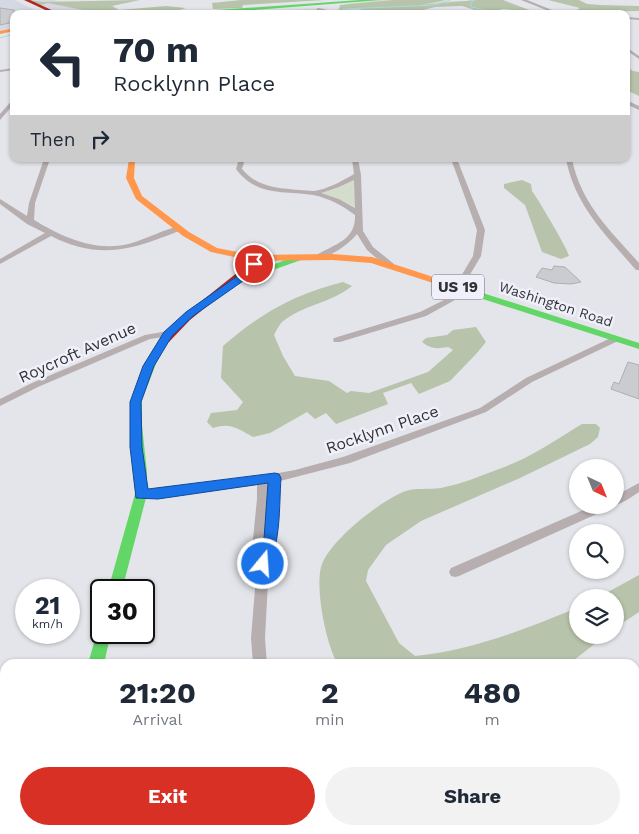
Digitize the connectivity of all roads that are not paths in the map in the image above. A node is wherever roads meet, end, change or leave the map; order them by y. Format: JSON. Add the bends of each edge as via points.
{"nodes":[{"id":1,"x":19,"y":0,"type":"edge"},
{"id":2,"x":26,"y":0,"type":"edge"},
{"id":3,"x":379,"y":0,"type":"edge"},
{"id":4,"x":523,"y":0,"type":"edge"},
{"id":5,"x":40,"y":10,"type":"edge"},
{"id":6,"x":49,"y":10,"type":"edge"},
{"id":7,"x":233,"y":10,"type":"edge"},
{"id":8,"x":549,"y":10,"type":"edge"},
{"id":9,"x":10,"y":105,"type":"edge"},
{"id":10,"x":0,"y":118,"type":"edge"},
{"id":11,"x":46,"y":162,"type":"edge"},
{"id":12,"x":132,"y":162,"type":"edge"},
{"id":13,"x":241,"y":162,"type":"edge"},
{"id":14,"x":356,"y":162,"type":"edge"},
{"id":15,"x":455,"y":162,"type":"edge"},
{"id":16,"x":570,"y":162,"type":"edge"},
{"id":17,"x":358,"y":175,"type":"junction"},
{"id":18,"x":313,"y":194,"type":"junction"},
{"id":19,"x":0,"y":201,"type":"edge"},
{"id":20,"x":32,"y":203,"type":"junction"},
{"id":21,"x":10,"y":208,"type":"junction"},
{"id":22,"x":358,"y":214,"type":"junction"},
{"id":23,"x":30,"y":222,"type":"junction"},
{"id":24,"x":358,"y":227,"type":"junction"},
{"id":25,"x":179,"y":228,"type":"junction"},
{"id":26,"x":50,"y":233,"type":"junction"},
{"id":27,"x":228,"y":254,"type":"junction"},
{"id":28,"x":321,"y":256,"type":"junction"},
{"id":29,"x":298,"y":258,"type":"junction"},
{"id":30,"x":258,"y":259,"type":"junction"},
{"id":31,"x":0,"y":262,"type":"edge"},
{"id":32,"x":392,"y":266,"type":"junction"},
{"id":33,"x":639,"y":268,"type":"edge"},
{"id":34,"x":240,"y":279,"type":"junction"},
{"id":35,"x":461,"y":288,"type":"junction"},
{"id":36,"x":168,"y":334,"type":"junction"},
{"id":37,"x":615,"y":339,"type":"junction"},
{"id":38,"x":337,"y":340,"type":"dead end"},
{"id":39,"x":639,"y":346,"type":"edge"},
{"id":40,"x":0,"y":403,"type":"edge"},
{"id":41,"x":275,"y":478,"type":"junction"},
{"id":42,"x":262,"y":480,"type":"junction"},
{"id":43,"x":639,"y":487,"type":"edge"},
{"id":44,"x":141,"y":494,"type":"junction"},
{"id":45,"x":624,"y":496,"type":"edge"},
{"id":46,"x":586,"y":514,"type":"edge"},
{"id":47,"x":267,"y":521,"type":"junction"},
{"id":48,"x":455,"y":572,"type":"dead end"},
{"id":49,"x":118,"y":579,"type":"edge"},
{"id":50,"x":101,"y":644,"type":"edge"},
{"id":51,"x":97,"y":659,"type":"edge"},
{"id":52,"x":260,"y":659,"type":"edge"}],
"edges":[{"from":1,"to":5,"type":"main road"},
{"from":2,"to":6,"type":"main road"},
{"from":3,"to":7,"type":"main road"},
{"from":4,"to":8,"type":"street"},
{"from":9,"to":10,"type":"street"},
{"from":11,"to":20,"type":"street"},
{"from":12,"to":25,"type":"main road","name":"Washington Road","number":"US 19","via":[[129,178],[133,191]]},
{"from":13,"to":18,"type":"street","via":[[239,169],[250,182],[283,191]]},
{"from":14,"to":17,"type":"street"},
{"from":15,"to":35,"type":"street","via":[[481,230],[476,260]]},
{"from":16,"to":33,"type":"street","via":[[578,193]]},
{"from":17,"to":18,"type":"street"},
{"from":17,"to":22,"type":"street"},
{"from":18,"to":22,"type":"street","via":[[334,199]]},
{"from":19,"to":21,"type":"street"},
{"from":20,"to":21,"type":"street"},
{"from":20,"to":23,"type":"street"},
{"from":21,"to":23,"type":"street"},
{"from":22,"to":24,"type":"street"},
{"from":23,"to":26,"type":"street"},
{"from":24,"to":28,"type":"street","via":[[348,242]]},
{"from":24,"to":32,"type":"street","via":[[366,244]]},
{"from":25,"to":26,"type":"street","via":[[114,249],[95,248]]},
{"from":25,"to":27,"type":"main road","name":"Washington Road","number":"US 19","via":[[201,244]]},
{"from":26,"to":31,"type":"street"},
{"from":27,"to":30,"type":"main road","name":"Washington Road","number":"US 19"},
{"from":27,"to":34,"type":"main road","via":[[242,266]]},
{"from":28,"to":29,"type":"main road","name":"Washington Road","number":"US 19"},
{"from":28,"to":32,"type":"main road","name":"Washington Road","number":"US 19","via":[[356,257]]},
{"from":29,"to":30,"type":"main road","name":"Washington Road","number":"US 19"},
{"from":29,"to":34,"type":"main road"},
{"from":30,"to":34,"type":"main road"},
{"from":32,"to":35,"type":"main road","name":"Washington Road","number":"US 19"},
{"from":34,"to":36,"type":"main road","via":[[190,314]]},
{"from":35,"to":37,"type":"main road","name":"Washington Road","number":"US 19"},
{"from":35,"to":38,"type":"street","via":[[458,296],[424,314]]},
{"from":36,"to":40,"type":"street","name":"Roycroft Avenue","via":[[148,337]]},
{"from":36,"to":44,"type":"main road","via":[[148,366],[136,402]]},
{"from":37,"to":39,"type":"main road","name":"Washington Road","number":"US 19"},
{"from":37,"to":41,"type":"street","name":"Rocklynn Place","via":[[529,380],[475,414],[346,460]]},
{"from":41,"to":42,"type":"street","name":"Rocklynn Place"},
{"from":41,"to":47,"type":"street"},
{"from":42,"to":44,"type":"street","name":"Rocklynn Place"},
{"from":42,"to":47,"type":"street"},
{"from":43,"to":45,"type":"street"},
{"from":44,"to":49,"type":"main road"},
{"from":46,"to":48,"type":"street"},
{"from":47,"to":52,"type":"street","via":[[271,539],[263,564]]},
{"from":50,"to":51,"type":"main road"}]}
